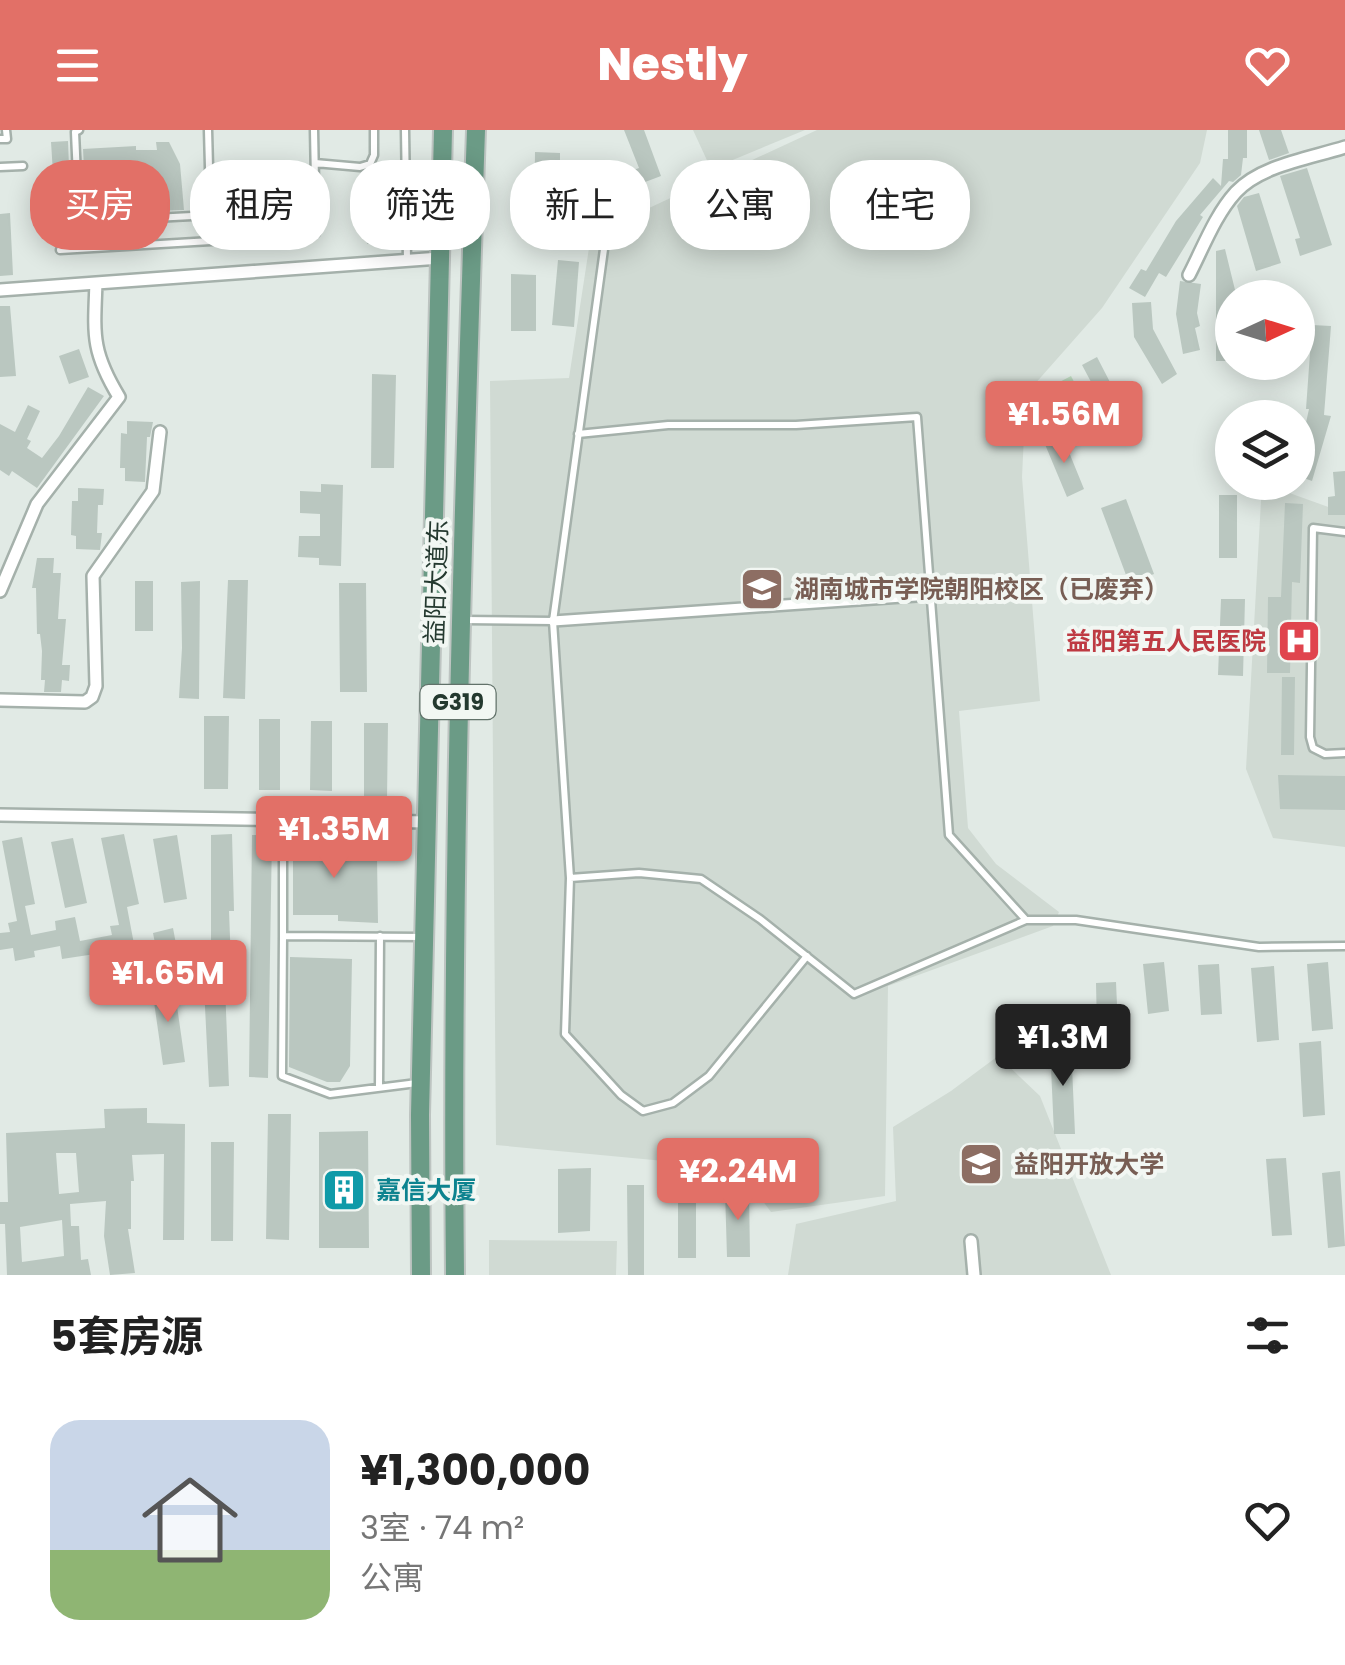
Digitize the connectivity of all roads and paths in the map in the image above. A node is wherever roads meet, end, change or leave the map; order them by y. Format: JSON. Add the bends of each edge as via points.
{"nodes":[{"id":1,"x":6,"y":130,"type":"edge"},
{"id":2,"x":79,"y":130,"type":"edge"},
{"id":3,"x":208,"y":130,"type":"edge"},
{"id":4,"x":314,"y":130,"type":"edge"},
{"id":5,"x":374,"y":130,"type":"edge"},
{"id":6,"x":405,"y":130,"type":"edge"},
{"id":7,"x":443,"y":138,"type":"edge"},
{"id":8,"x":475,"y":138,"type":"edge"},
{"id":9,"x":0,"y":139,"type":"edge"},
{"id":10,"x":1345,"y":147,"type":"edge"},
{"id":11,"x":209,"y":160,"type":"edge"},
{"id":12,"x":315,"y":160,"type":"edge"},
{"id":13,"x":330,"y":165,"type":"edge"},
{"id":14,"x":23,"y":166,"type":"dead end"},
{"id":15,"x":0,"y":167,"type":"edge"},
{"id":16,"x":190,"y":216,"type":"edge"},
{"id":17,"x":604,"y":250,"type":"edge"},
{"id":18,"x":440,"y":258,"type":"junction"},
{"id":19,"x":407,"y":260,"type":"junction"},
{"id":20,"x":1189,"y":275,"type":"dead end"},
{"id":21,"x":96,"y":283,"type":"junction"},
{"id":22,"x":0,"y":290,"type":"edge"},
{"id":23,"x":160,"y":432,"type":"dead end"},
{"id":24,"x":578,"y":434,"type":"junction"},
{"id":25,"x":1345,"y":532,"type":"edge"},
{"id":26,"x":0,"y":591,"type":"edge"},
{"id":27,"x":931,"y":595,"type":"junction"},
{"id":28,"x":459,"y":620,"type":"junction"},
{"id":29,"x":553,"y":621,"type":"junction"},
{"id":30,"x":0,"y":700,"type":"edge"},
{"id":31,"x":1345,"y":754,"type":"edge"},
{"id":32,"x":0,"y":816,"type":"edge"},
{"id":33,"x":428,"y":822,"type":"junction"},
{"id":34,"x":283,"y":840,"type":"dead end"},
{"id":35,"x":570,"y":878,"type":"junction"},
{"id":36,"x":1026,"y":920,"type":"junction"},
{"id":37,"x":283,"y":936,"type":"junction"},
{"id":38,"x":380,"y":936,"type":"junction"},
{"id":39,"x":424,"y":937,"type":"junction"},
{"id":40,"x":1345,"y":946,"type":"edge"},
{"id":41,"x":807,"y":956,"type":"junction"},
{"id":42,"x":420,"y":1083,"type":"junction"},
{"id":43,"x":379,"y":1087,"type":"junction"},
{"id":44,"x":971,"y":1241,"type":"dead end"},
{"id":45,"x":420,"y":1275,"type":"edge"},
{"id":46,"x":454,"y":1275,"type":"edge"},
{"id":47,"x":974,"y":1275,"type":"edge"}],
"edges":[{"from":1,"to":9,"type":"lane","via":[[7,139]]},
{"from":2,"to":16,"type":"lane","via":[[78,222]]},
{"from":3,"to":11,"type":"lane"},
{"from":4,"to":12,"type":"lane"},
{"from":5,"to":13,"type":"lane","via":[[370,164]]},
{"from":6,"to":19,"type":"lane"},
{"from":7,"to":8,"type":"main road"},
{"from":7,"to":18,"type":"main road","number":"G319"},
{"from":8,"to":28,"type":"main road","name":"益阳大道东","number":"G319"},
{"from":10,"to":20,"type":"street","via":[[1266,173],[1238,190]]},
{"from":14,"to":15,"type":"lane"},
{"from":17,"to":24,"type":"lane"},
{"from":18,"to":19,"type":"street"},
{"from":18,"to":33,"type":"main road","number":"G319"},
{"from":19,"to":21,"type":"street"},
{"from":21,"to":22,"type":"street"},
{"from":21,"to":26,"type":"street","via":[[94,343],[119,396],[37,504]]},
{"from":23,"to":30,"type":"street","via":[[154,490],[94,576],[92,697]]},
{"from":24,"to":27,"type":"lane","via":[[917,416]]},
{"from":24,"to":29,"type":"lane"},
{"from":25,"to":31,"type":"lane","via":[[1312,528],[1310,737],[1313,748],[1325,754]]},
{"from":27,"to":29,"type":"street"},
{"from":27,"to":36,"type":"lane","via":[[949,836]]},
{"from":28,"to":29,"type":"lane"},
{"from":28,"to":46,"type":"main road","name":"益阳大道东","number":"G319"},
{"from":29,"to":35,"type":"lane"},
{"from":32,"to":33,"type":"street"},
{"from":33,"to":39,"type":"main road","number":"G319"},
{"from":34,"to":37,"type":"lane"},
{"from":35,"to":41,"type":"lane","via":[[700,879]]},
{"from":35,"to":41,"type":"lane","via":[[565,1034],[643,1111],[673,1103],[710,1076]]},
{"from":36,"to":40,"type":"lane","via":[[1076,920],[1259,946]]},
{"from":36,"to":41,"type":"lane","via":[[854,994]]},
{"from":37,"to":38,"type":"lane"},
{"from":37,"to":43,"type":"lane","via":[[282,1076],[330,1094]]},
{"from":38,"to":39,"type":"lane"},
{"from":38,"to":43,"type":"lane"},
{"from":39,"to":42,"type":"main road","number":"G319"},
{"from":42,"to":43,"type":"lane"},
{"from":42,"to":45,"type":"main road","number":"G319"},
{"from":44,"to":47,"type":"street"}]}
